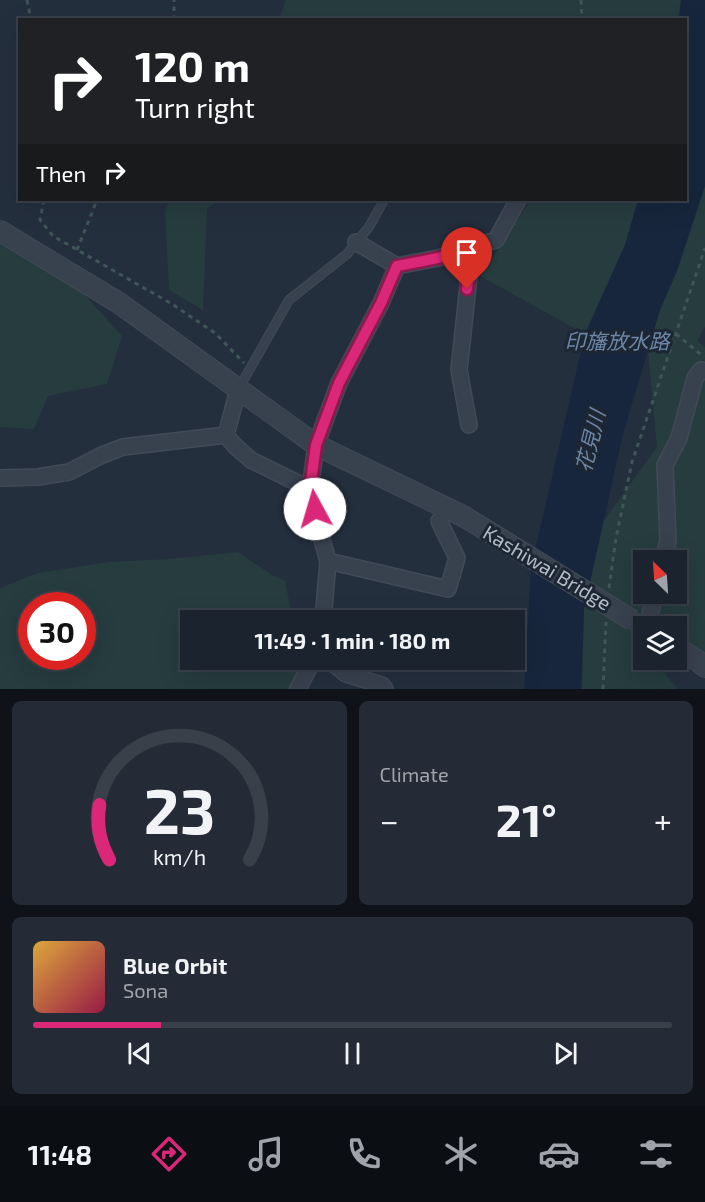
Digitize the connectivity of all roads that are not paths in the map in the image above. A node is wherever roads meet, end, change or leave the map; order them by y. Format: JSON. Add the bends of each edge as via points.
{"nodes":[{"id":1,"x":383,"y":201,"type":"edge"},
{"id":2,"x":517,"y":201,"type":"edge"},
{"id":3,"x":0,"y":231,"type":"edge"},
{"id":4,"x":357,"y":242,"type":"junction"},
{"id":5,"x":472,"y":248,"type":"junction"},
{"id":6,"x":397,"y":266,"type":"junction"},
{"id":7,"x":705,"y":371,"type":"edge"},
{"id":8,"x":238,"y":390,"type":"junction"},
{"id":9,"x":469,"y":426,"type":"dead end"},
{"id":10,"x":226,"y":435,"type":"junction"},
{"id":11,"x":316,"y":445,"type":"junction"},
{"id":12,"x":0,"y":478,"type":"edge"},
{"id":13,"x":310,"y":489,"type":"junction"},
{"id":14,"x":439,"y":521,"type":"dead end"},
{"id":15,"x":666,"y":550,"type":"edge"},
{"id":16,"x":328,"y":561,"type":"junction"},
{"id":17,"x":324,"y":610,"type":"edge"},
{"id":18,"x":633,"y":619,"type":"edge"},
{"id":19,"x":687,"y":654,"type":"edge"},
{"id":20,"x":705,"y":667,"type":"edge"},
{"id":21,"x":307,"y":670,"type":"edge"},
{"id":22,"x":341,"y":670,"type":"edge"},
{"id":23,"x":298,"y":689,"type":"edge"},
{"id":24,"x":385,"y":689,"type":"edge"}],
"edges":[{"from":1,"to":4,"type":"lane"},
{"from":2,"to":5,"type":"street","via":[[496,240]]},
{"from":3,"to":8,"type":"street","name":"Kashiwai Bridge","via":[[119,303]]},
{"from":4,"to":6,"type":"street"},
{"from":4,"to":8,"type":"lane","via":[[289,300]]},
{"from":5,"to":6,"type":"street"},
{"from":5,"to":9,"type":"street","via":[[459,370]]},
{"from":6,"to":11,"type":"street","via":[[339,383]]},
{"from":7,"to":15,"type":"street","via":[[701,370],[695,378],[679,438],[665,465]]},
{"from":8,"to":10,"type":"street"},
{"from":8,"to":11,"type":"street","name":"Kashiwai Bridge"},
{"from":10,"to":12,"type":"street","via":[[123,447],[69,471]]},
{"from":10,"to":13,"type":"street","via":[[251,460]]},
{"from":11,"to":13,"type":"street"},
{"from":11,"to":18,"type":"street","name":"Kashiwai Bridge","bridge":true,"via":[[462,516]]},
{"from":13,"to":16,"type":"street"},
{"from":14,"to":16,"type":"street","via":[[456,558],[448,588]]},
{"from":16,"to":17,"type":"street"},
{"from":19,"to":20,"type":"street"},
{"from":21,"to":23,"type":"street"},
{"from":22,"to":24,"type":"street"}]}
